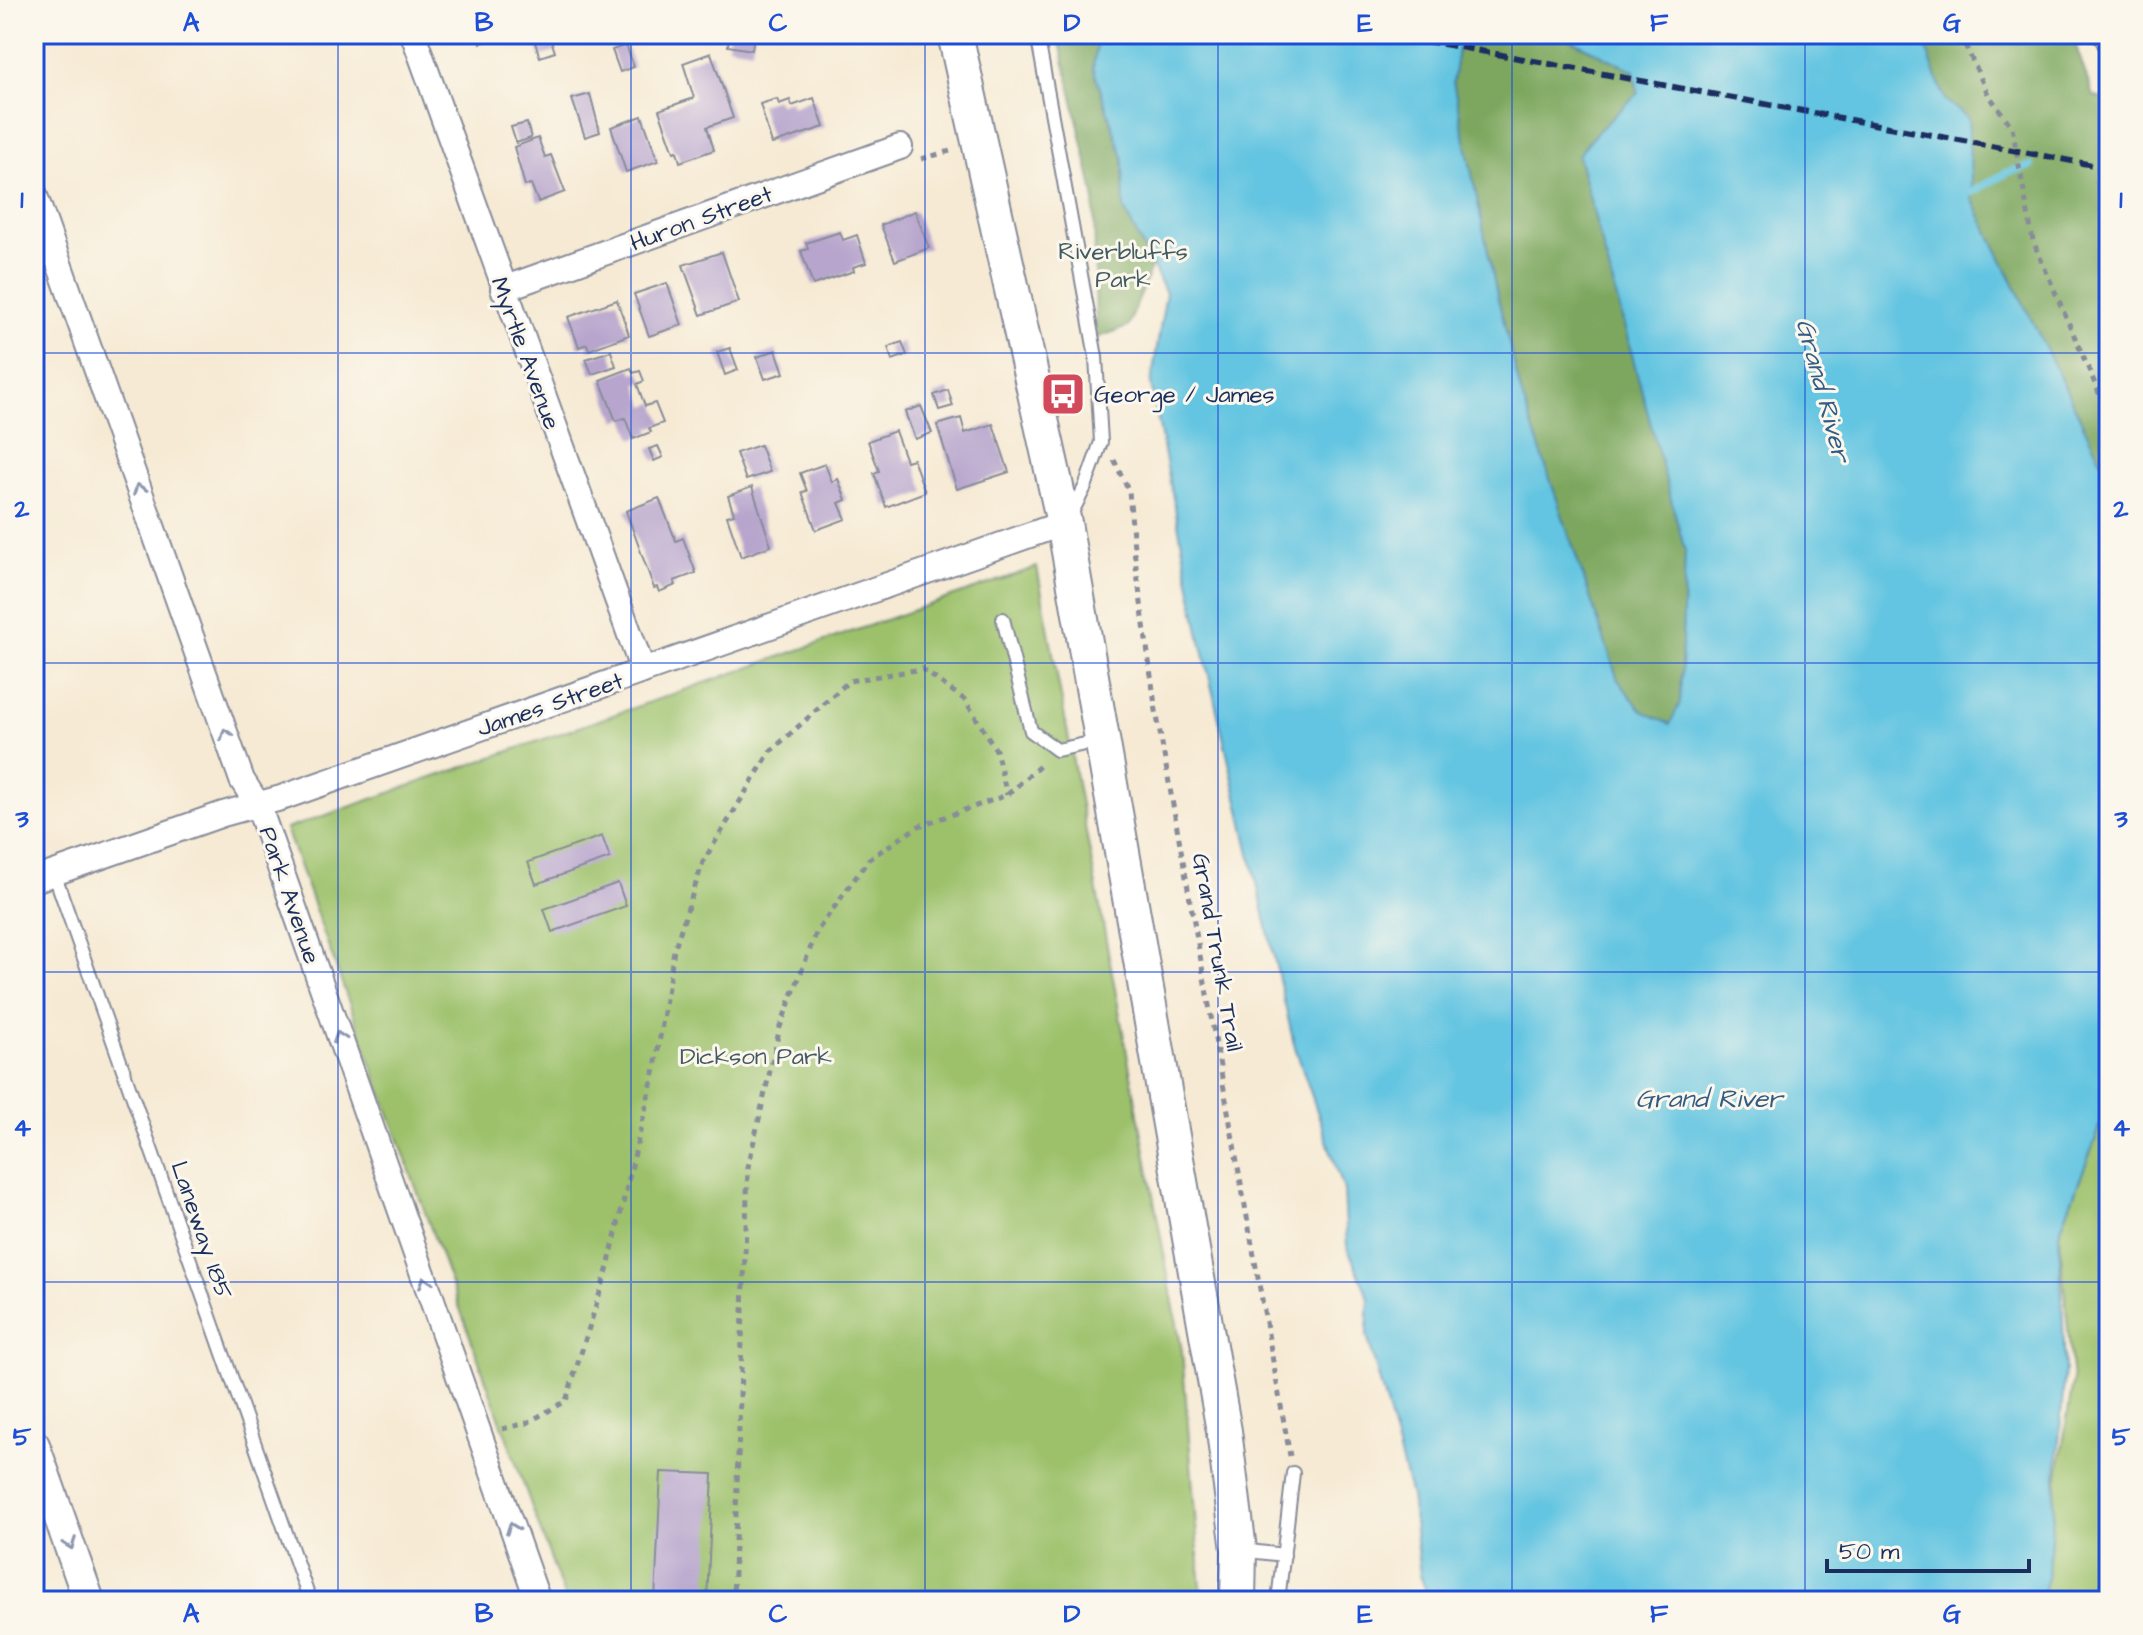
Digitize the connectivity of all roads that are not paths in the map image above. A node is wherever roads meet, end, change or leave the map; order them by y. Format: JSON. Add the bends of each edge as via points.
{"nodes":[{"id":1,"x":413,"y":34,"type":"edge"},
{"id":2,"x":955,"y":34,"type":"edge"},
{"id":3,"x":1037,"y":34,"type":"edge"},
{"id":4,"x":2099,"y":34,"type":"edge"},
{"id":5,"x":2109,"y":54,"type":"edge"},
{"id":6,"x":909,"y":153,"type":"road end"},
{"id":7,"x":34,"y":193,"type":"edge"},
{"id":8,"x":503,"y":289,"type":"junction"},
{"id":9,"x":1064,"y":523,"type":"junction"},
{"id":10,"x":1003,"y":619,"type":"dead end"},
{"id":11,"x":643,"y":671,"type":"junction"},
{"id":12,"x":1102,"y":741,"type":"junction"},
{"id":13,"x":258,"y":805,"type":"junction"},
{"id":14,"x":44,"y":876,"type":"edge"},
{"id":15,"x":34,"y":1445,"type":"edge"},
{"id":16,"x":1293,"y":1473,"type":"road end"},
{"id":17,"x":1239,"y":1550,"type":"junction"},
{"id":18,"x":1284,"y":1555,"type":"junction"},
{"id":19,"x":89,"y":1601,"type":"edge"},
{"id":20,"x":310,"y":1601,"type":"edge"},
{"id":21,"x":538,"y":1601,"type":"edge"},
{"id":22,"x":1238,"y":1601,"type":"edge"},
{"id":23,"x":1278,"y":1601,"type":"edge"}],
"edges":[{"from":1,"to":8,"type":"street","name":"Myrtle Avenue"},
{"from":2,"to":9,"type":"main road"},
{"from":3,"to":9,"type":"lane","via":[[1096,357],[1101,442],[1073,514]]},
{"from":4,"to":5,"type":"lane"},
{"from":6,"to":8,"type":"street","name":"Huron Street"},
{"from":13,"to":7,"type":"street","name":"Park Avenue","one_way":true,"via":[[242,780]]},
{"from":8,"to":11,"type":"street","name":"Myrtle Avenue"},
{"from":9,"to":11,"type":"street","name":"James Street"},
{"from":9,"to":12,"type":"main road"},
{"from":10,"to":12,"type":"lane","via":[[1031,731],[1057,750]]},
{"from":11,"to":13,"type":"street","name":"James Street"},
{"from":12,"to":17,"type":"main road","via":[[1224,1431]]},
{"from":13,"to":14,"type":"street","name":"James Street"},
{"from":21,"to":13,"type":"street","name":"Park Avenue","one_way":true},
{"from":14,"to":20,"type":"lane","name":"Laneway 185"},
{"from":15,"to":19,"type":"street","one_way":true},
{"from":16,"to":18,"type":"lane"},
{"from":17,"to":18,"type":"lane"},
{"from":17,"to":22,"type":"main road"},
{"from":18,"to":23,"type":"lane"}]}
